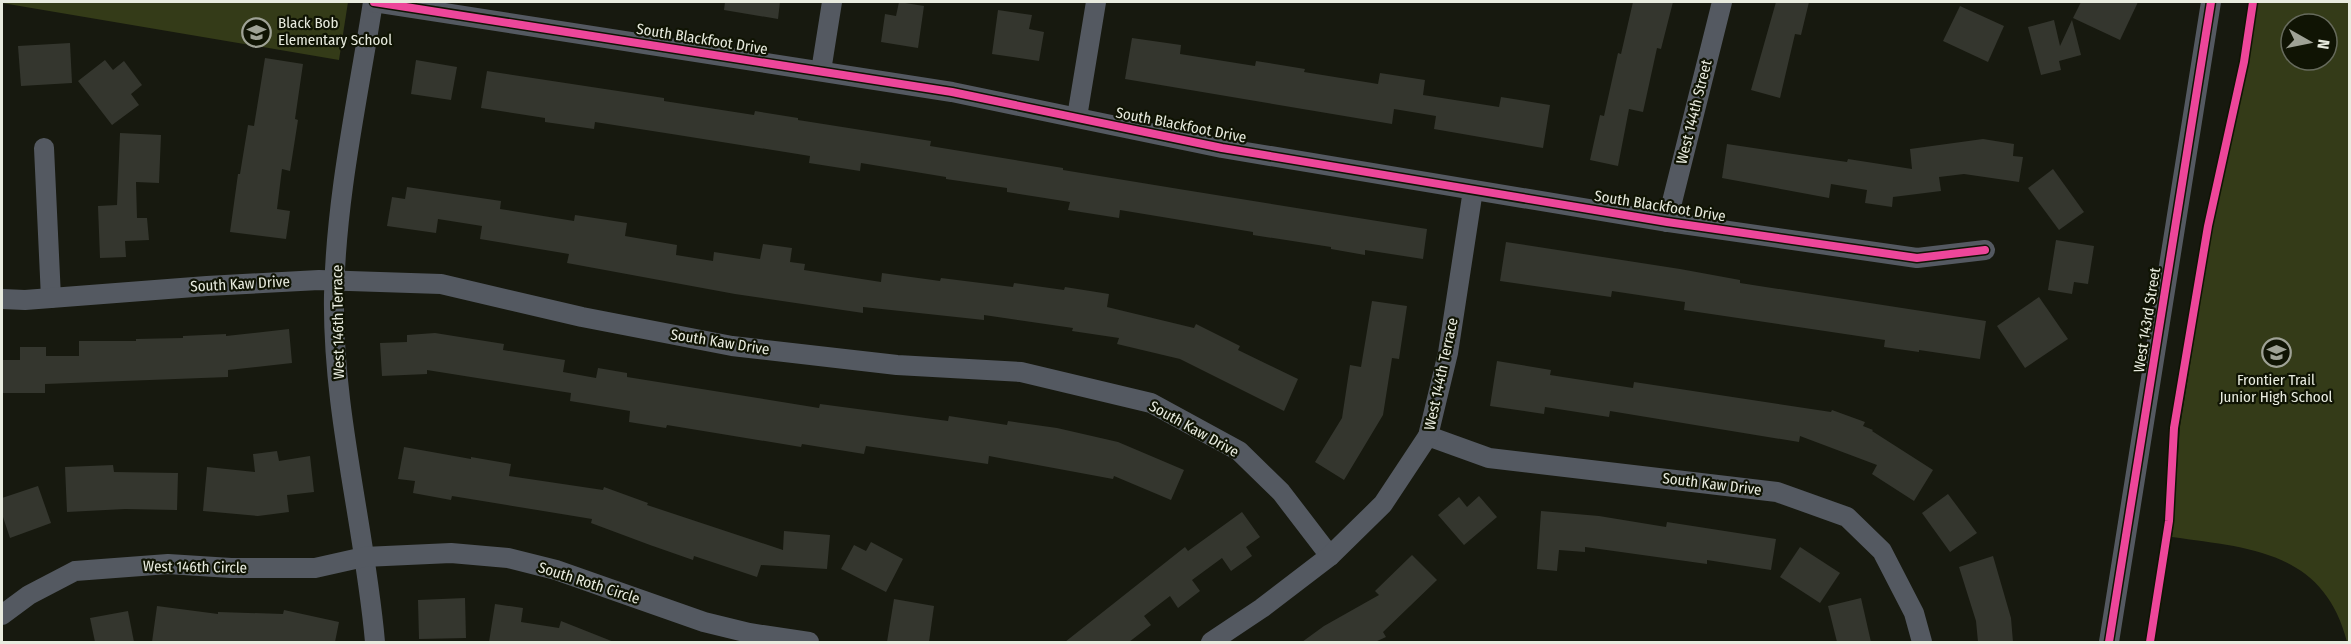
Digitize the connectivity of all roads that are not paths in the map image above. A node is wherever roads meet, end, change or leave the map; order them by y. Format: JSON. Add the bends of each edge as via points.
{"nodes":[{"id":1,"x":374,"y":2,"type":"edge"},
{"id":2,"x":832,"y":2,"type":"edge"},
{"id":3,"x":1096,"y":2,"type":"edge"},
{"id":4,"x":1722,"y":2,"type":"edge"},
{"id":5,"x":2211,"y":2,"type":"edge"},
{"id":6,"x":821,"y":71,"type":"junction"},
{"id":7,"x":1077,"y":117,"type":"junction"},
{"id":8,"x":44,"y":148,"type":"dead end"},
{"id":9,"x":1473,"y":190,"type":"junction"},
{"id":10,"x":1667,"y":222,"type":"junction"},
{"id":11,"x":1985,"y":250,"type":"dead end"},
{"id":12,"x":335,"y":280,"type":"junction"},
{"id":13,"x":51,"y":298,"type":"junction"},
{"id":14,"x":2,"y":299,"type":"edge"},
{"id":15,"x":1428,"y":436,"type":"junction"},
{"id":16,"x":1330,"y":556,"type":"junction"},
{"id":17,"x":364,"y":557,"type":"junction"},
{"id":18,"x":2,"y":615,"type":"edge"},
{"id":19,"x":375,"y":642,"type":"edge"},
{"id":20,"x":809,"y":642,"type":"edge"},
{"id":21,"x":1212,"y":642,"type":"edge"},
{"id":22,"x":1922,"y":642,"type":"edge"},
{"id":23,"x":2109,"y":642,"type":"edge"}],
"edges":[{"from":1,"to":6,"type":"street","name":"South Blackfoot Drive"},
{"from":1,"to":12,"type":"street","name":"West 146th Terrace","via":[[339,217]]},
{"from":2,"to":6,"type":"street"},
{"from":3,"to":7,"type":"street"},
{"from":4,"to":10,"type":"street","name":"West 144th Street"},
{"from":5,"to":23,"type":"street","name":"West 143rd Street"},
{"from":6,"to":7,"type":"street","name":"South Blackfoot Drive"},
{"from":7,"to":9,"type":"street","name":"South Blackfoot Drive","via":[[1222,148]]},
{"from":8,"to":13,"type":"street"},
{"from":9,"to":10,"type":"street","name":"South Blackfoot Drive"},
{"from":9,"to":15,"type":"street","name":"West 144th Terrace","via":[[1448,353]]},
{"from":10,"to":11,"type":"street","name":"South Blackfoot Drive","via":[[1917,258]]},
{"from":12,"to":13,"type":"street","name":"South Kaw Drive"},
{"from":12,"to":16,"type":"street","name":"South Kaw Drive","via":[[441,284],[732,346],[897,365],[1021,372],[1151,403],[1239,451],[1281,492]]},
{"from":12,"to":17,"type":"street","name":"West 146th Terrace","via":[[339,386]]},
{"from":13,"to":14,"type":"street","name":"South Kaw Drive"},
{"from":15,"to":16,"type":"street","name":"West 144th Terrace","via":[[1383,504]]},
{"from":15,"to":22,"type":"street","name":"South Kaw Drive","via":[[1489,458],[1777,492],[1847,517],[1882,551],[1914,613]]},
{"from":16,"to":21,"type":"street","name":"West 144th Terrace"},
{"from":17,"to":18,"type":"street","name":"West 146th Circle","via":[[315,568],[168,564],[75,571],[29,595]]},
{"from":17,"to":19,"type":"street","name":"West 146th Terrace"},
{"from":17,"to":20,"type":"street","name":"South Roth Circle","via":[[451,553],[508,558],[556,570],[704,621]]}]}
